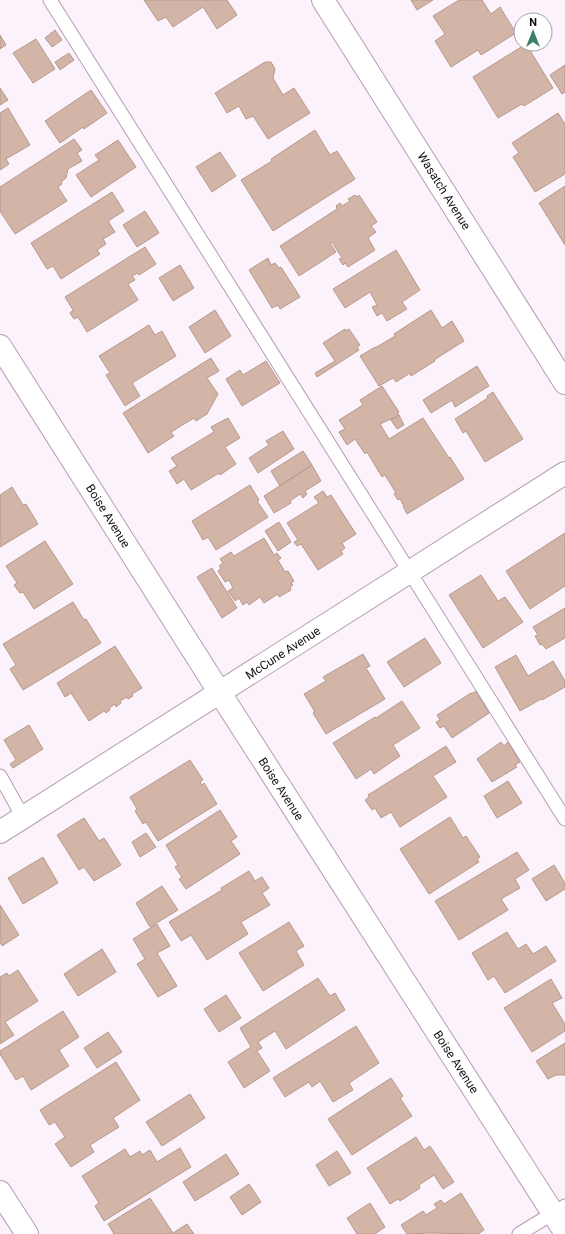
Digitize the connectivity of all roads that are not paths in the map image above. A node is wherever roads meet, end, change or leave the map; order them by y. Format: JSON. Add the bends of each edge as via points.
{"nodes":[{"id":1,"x":50,"y":0,"type":"edge"},
{"id":2,"x":323,"y":0,"type":"edge"},
{"id":3,"x":0,"y":346,"type":"edge"},
{"id":4,"x":565,"y":383,"type":"edge"},
{"id":5,"x":565,"y":473,"type":"edge"},
{"id":6,"x":410,"y":572,"type":"junction"},
{"id":7,"x":220,"y":693,"type":"junction"},
{"id":8,"x":0,"y":776,"type":"edge"},
{"id":9,"x":23,"y":817,"type":"junction"},
{"id":10,"x":565,"y":819,"type":"edge"},
{"id":11,"x":0,"y":832,"type":"edge"},
{"id":12,"x":0,"y":1192,"type":"edge"},
{"id":13,"x":559,"y":1209,"type":"edge"},
{"id":14,"x":565,"y":1232,"type":"edge"},
{"id":15,"x":27,"y":1234,"type":"edge"},
{"id":16,"x":519,"y":1234,"type":"edge"}],
"edges":[{"from":1,"to":6,"type":"lane"},
{"from":2,"to":4,"type":"street","name":"Wasatch Avenue"},
{"from":3,"to":7,"type":"street","name":"Boise Avenue"},
{"from":5,"to":6,"type":"street","name":"McCune Avenue"},
{"from":6,"to":7,"type":"street","name":"McCune Avenue"},
{"from":6,"to":10,"type":"lane"},
{"from":7,"to":9,"type":"street","name":"McCune Avenue"},
{"from":7,"to":13,"type":"street","name":"Boise Avenue"},
{"from":8,"to":9,"type":"lane"},
{"from":9,"to":11,"type":"street","name":"McCune Avenue"},
{"from":12,"to":15,"type":"street"},
{"from":13,"to":14,"type":"street","name":"Boise Avenue"},
{"from":13,"to":16,"type":"lane"}]}
